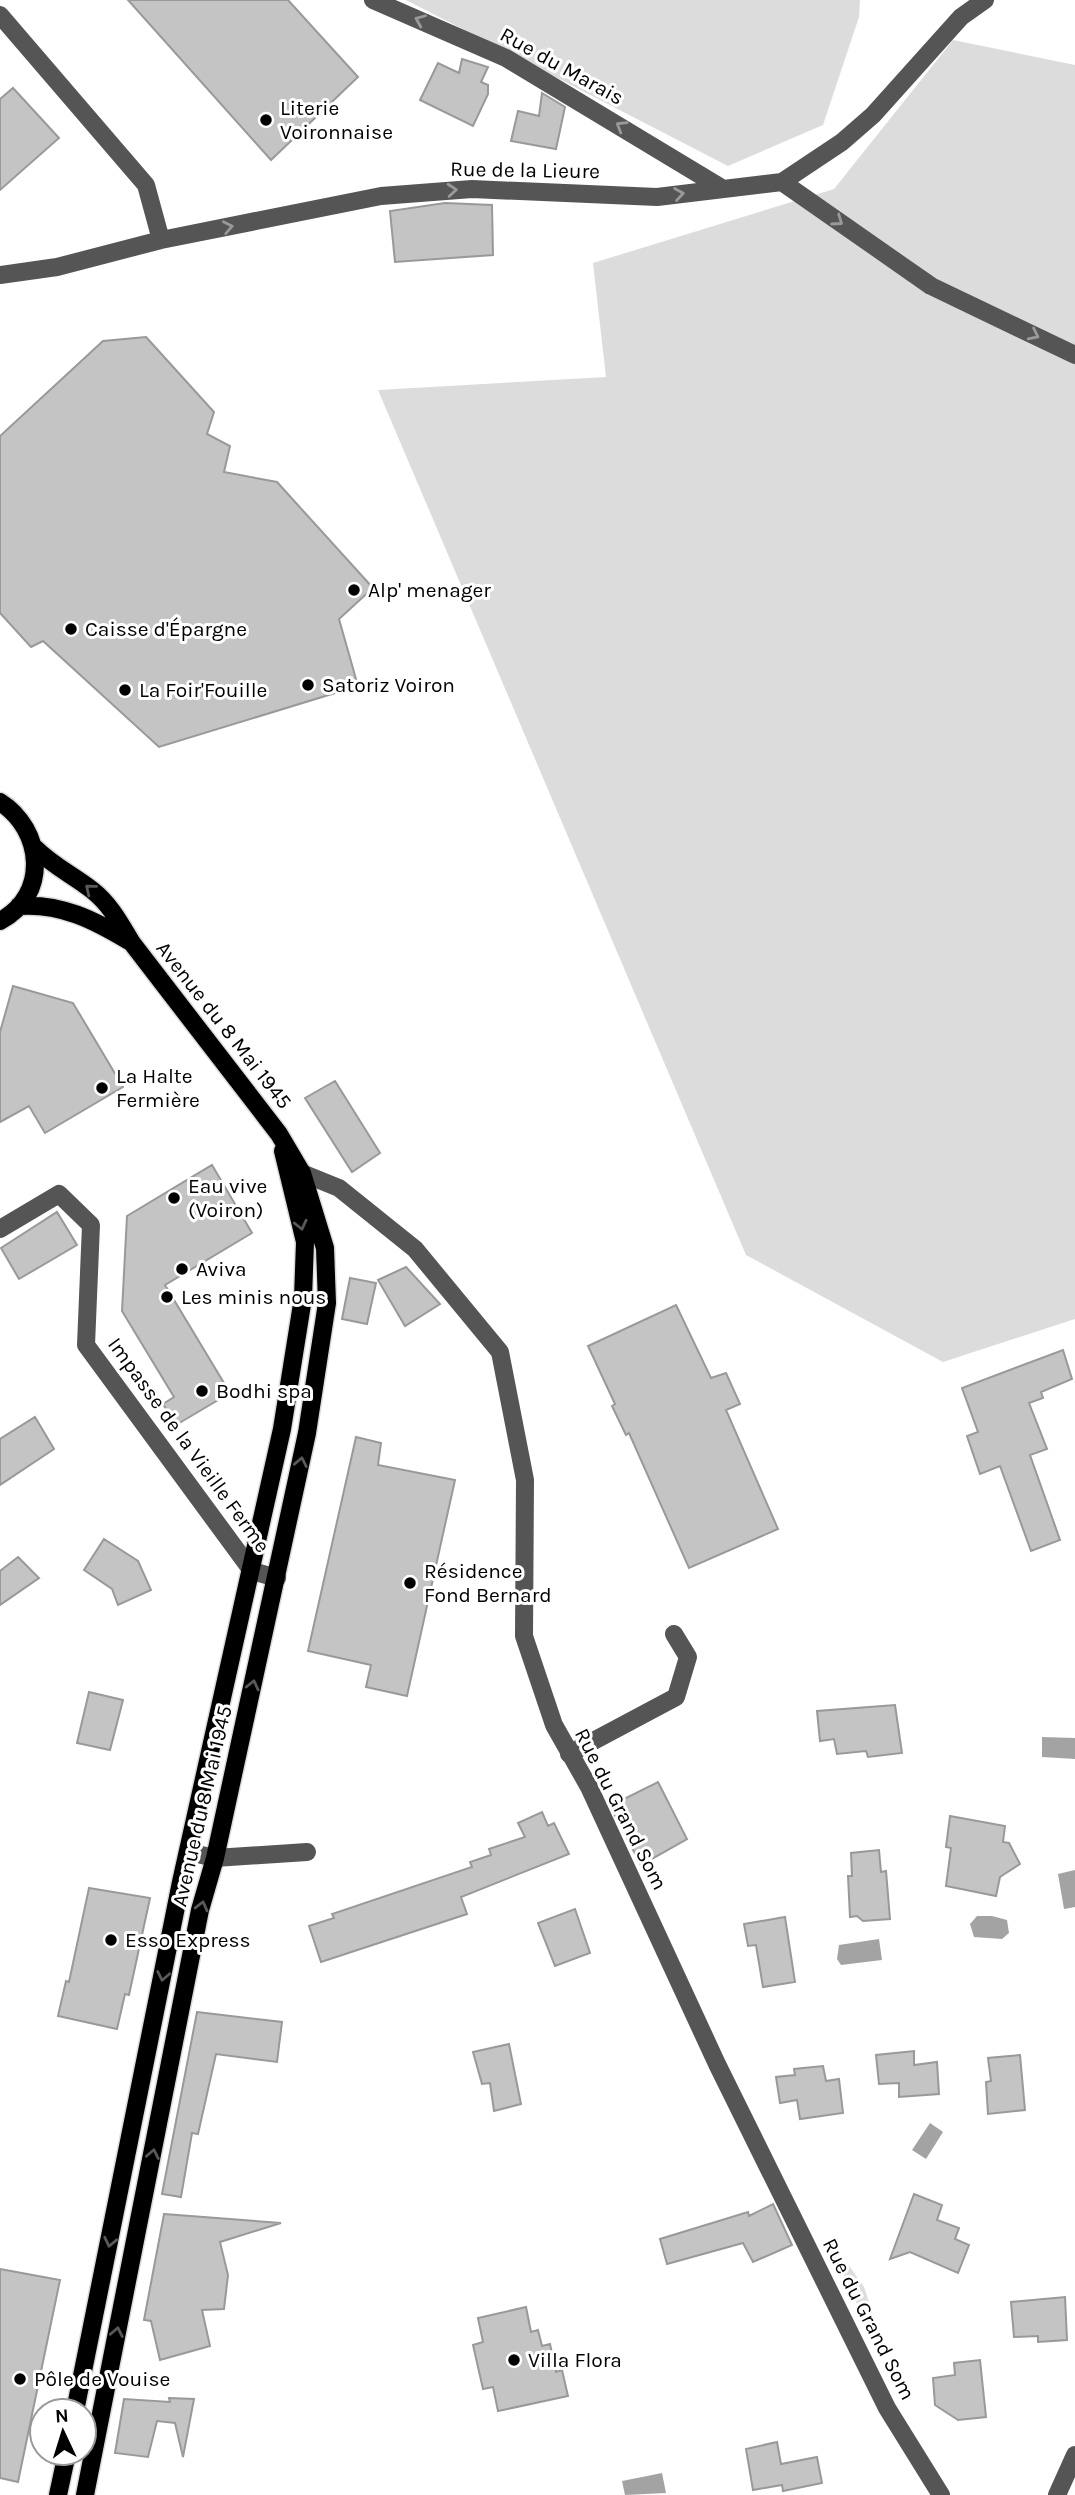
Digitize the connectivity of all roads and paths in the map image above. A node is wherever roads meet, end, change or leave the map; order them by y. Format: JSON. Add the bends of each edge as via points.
{"nodes":[{"id":1,"x":373,"y":0,"type":"edge"},
{"id":2,"x":985,"y":0,"type":"edge"},
{"id":3,"x":0,"y":15,"type":"edge"},
{"id":4,"x":782,"y":182,"type":"junction"},
{"id":5,"x":720,"y":187,"type":"junction"},
{"id":6,"x":161,"y":240,"type":"junction"},
{"id":7,"x":0,"y":275,"type":"edge"},
{"id":8,"x":1075,"y":355,"type":"edge"},
{"id":9,"x":0,"y":802,"type":"edge"},
{"id":10,"x":35,"y":848,"type":"junction"},
{"id":11,"x":19,"y":906,"type":"junction"},
{"id":12,"x":0,"y":920,"type":"edge"},
{"id":13,"x":132,"y":943,"type":"junction"},
{"id":14,"x":279,"y":1134,"type":"junction"},
{"id":15,"x":302,"y":1173,"type":"junction"},
{"id":16,"x":0,"y":1228,"type":"edge"},
{"id":17,"x":252,"y":1571,"type":"junction"},
{"id":18,"x":277,"y":1578,"type":"junction"},
{"id":19,"x":674,"y":1634,"type":"dead end"},
{"id":20,"x":569,"y":1754,"type":"junction"},
{"id":21,"x":188,"y":1852,"type":"junction"},
{"id":22,"x":307,"y":1852,"type":"dead end"},
{"id":23,"x":215,"y":1858,"type":"junction"},
{"id":24,"x":78,"y":2397,"type":"edge"},
{"id":25,"x":1075,"y":2455,"type":"edge"},
{"id":26,"x":63,"y":2467,"type":"edge"},
{"id":27,"x":58,"y":2495,"type":"edge"},
{"id":28,"x":85,"y":2495,"type":"edge"},
{"id":29,"x":941,"y":2495,"type":"edge"},
{"id":30,"x":1057,"y":2495,"type":"edge"}],
"edges":[{"from":5,"to":1,"type":"street","name":"Rue du Marais","one_way":true,"via":[[506,58]]},
{"from":2,"to":4,"type":"street","name":"Rue de la Lieure","via":[[961,17],[873,115]]},
{"from":3,"to":6,"type":"street","via":[[146,185]]},
{"from":4,"to":5,"type":"street","name":"Rue de la Lieure"},
{"from":4,"to":8,"type":"street","one_way":true,"via":[[931,286]]},
{"from":6,"to":5,"type":"street","name":"Rue de la Lieure","one_way":true,"via":[[381,196],[472,189],[657,197]]},
{"from":6,"to":7,"type":"street","name":"Rue de la Lieure","via":[[57,267]]},
{"from":9,"to":10,"type":"main road","via":[[23,821]]},
{"from":10,"to":11,"type":"main road","via":[[36,869]]},
{"from":13,"to":10,"type":"main road","one_way":true,"via":[[112,909],[95,892],[53,866]]},
{"from":11,"to":12,"type":"main road"},
{"from":11,"to":13,"type":"main road","via":[[63,909]]},
{"from":13,"to":14,"type":"main road","name":"Avenue du 8 Mai 1945"},
{"from":14,"to":15,"type":"main road","name":"Avenue du 8 Mai 1945"},
{"from":14,"to":17,"type":"main road","name":"Avenue du 8 Mai 1945","one_way":true,"via":[[305,1242],[303,1298]]},
{"from":18,"to":15,"type":"main road","name":"Avenue du 8 Mai 1945","one_way":true,"via":[[307,1433],[327,1303],[325,1248]]},
{"from":15,"to":20,"type":"street","name":"Rue du Grand Som","via":[[339,1188],[415,1249],[500,1352],[525,1480],[524,1636],[554,1725]]},
{"from":16,"to":17,"type":"street","name":"Impasse de la Vieille Ferme","via":[[59,1194],[91,1225],[86,1345]]},
{"from":17,"to":18,"type":"street","name":"Impasse de la Vieille Ferme"},
{"from":17,"to":21,"type":"main road","name":"Avenue du 8 Mai 1945"},
{"from":23,"to":18,"type":"main road","name":"Avenue du 8 Mai 1945","one_way":true},
{"from":19,"to":20,"type":"street","via":[[688,1657],[676,1697]]},
{"from":20,"to":29,"type":"street","name":"Rue du Grand Som","via":[[589,1787],[717,2064],[887,2407]]},
{"from":21,"to":23,"type":"street"},
{"from":21,"to":24,"type":"main road","name":"Avenue du 8 Mai 1945","one_way":true},
{"from":22,"to":23,"type":"street"},
{"from":28,"to":23,"type":"main road","name":"Avenue du 8 Mai 1945","one_way":true,"via":[[200,1910]]},
{"from":25,"to":30,"type":"street"},
{"from":26,"to":27,"type":"main road"}]}
